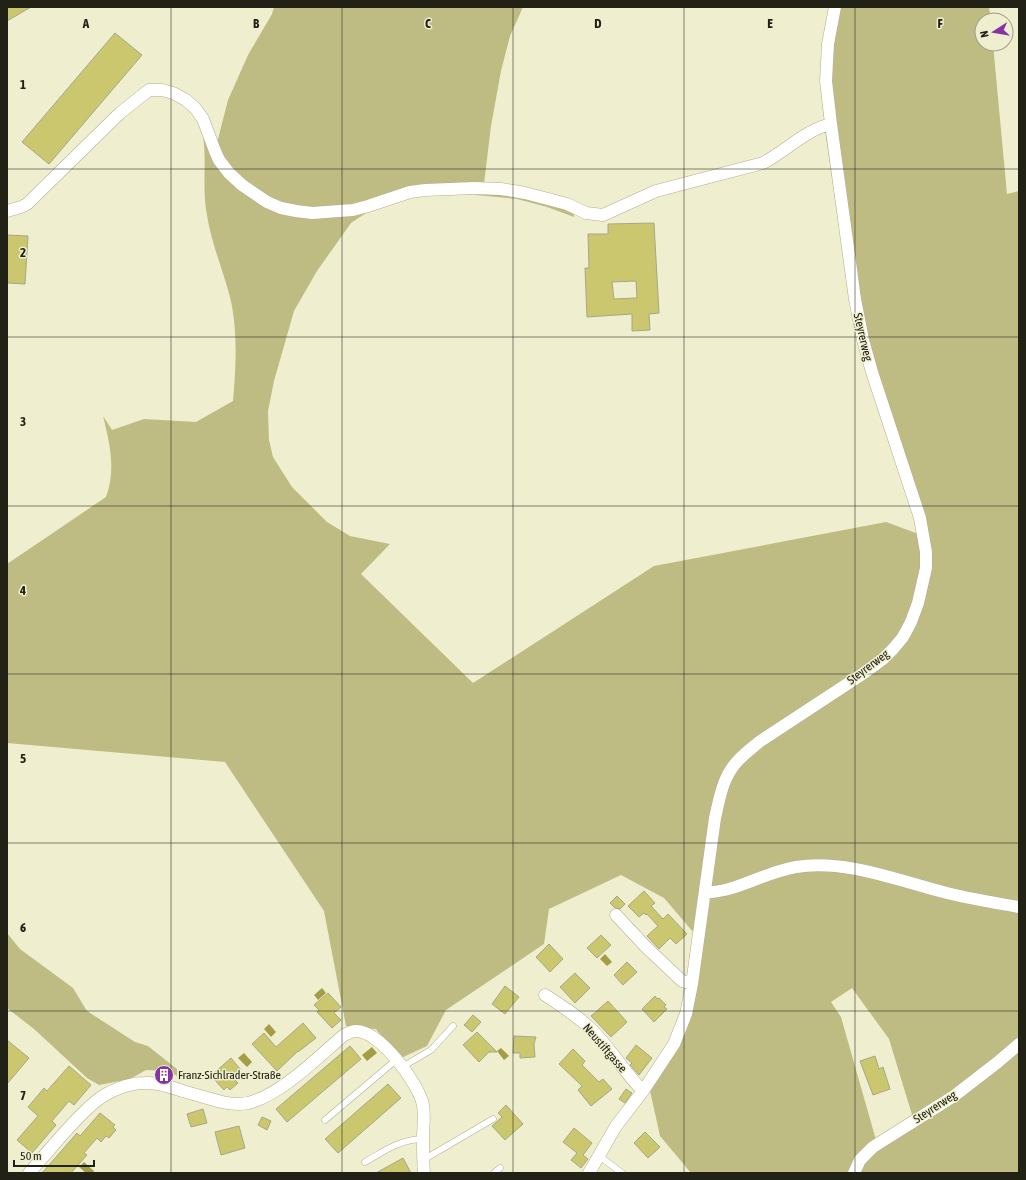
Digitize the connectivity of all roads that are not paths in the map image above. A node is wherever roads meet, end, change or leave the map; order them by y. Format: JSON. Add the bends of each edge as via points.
{"nodes":[{"id":1,"x":835,"y":7,"type":"edge"},
{"id":2,"x":830,"y":124,"type":"junction"},
{"id":3,"x":7,"y":211,"type":"edge"},
{"id":4,"x":706,"y":893,"type":"junction"},
{"id":5,"x":1019,"y":908,"type":"edge"},
{"id":6,"x":616,"y":915,"type":"dead end"},
{"id":7,"x":692,"y":984,"type":"junction"},
{"id":8,"x":545,"y":995,"type":"dead end"},
{"id":9,"x":453,"y":1026,"type":"dead end"},
{"id":10,"x":1019,"y":1044,"type":"edge"},
{"id":11,"x":399,"y":1063,"type":"junction"},
{"id":12,"x":643,"y":1091,"type":"junction"},
{"id":13,"x":493,"y":1119,"type":"dead end"},
{"id":14,"x":325,"y":1120,"type":"dead end"},
{"id":15,"x":423,"y":1139,"type":"junction"},
{"id":16,"x":598,"y":1155,"type":"junction"},
{"id":17,"x":423,"y":1160,"type":"junction"},
{"id":18,"x":365,"y":1162,"type":"dead end"},
{"id":19,"x":500,"y":1168,"type":"dead end"},
{"id":20,"x":29,"y":1173,"type":"edge"},
{"id":21,"x":424,"y":1173,"type":"edge"},
{"id":22,"x":494,"y":1173,"type":"edge"},
{"id":23,"x":589,"y":1173,"type":"edge"},
{"id":24,"x":622,"y":1173,"type":"edge"},
{"id":25,"x":854,"y":1173,"type":"edge"}],
"edges":[{"from":1,"to":2,"type":"street","name":"Steyrerweg","via":[[826,63]]},
{"from":2,"to":3,"type":"street","via":[[815,129],[763,163],[656,191],[603,215],[586,213],[567,204],[525,193],[474,188],[425,190],[399,195],[360,208],[312,213],[281,208],[250,192],[219,160],[203,119],[195,108],[173,93],[149,90],[120,113],[27,204]]},
{"from":2,"to":4,"type":"street","name":"Steyrerweg","via":[[863,340],[920,518],[926,552],[924,579],[911,622],[903,637],[883,659],[759,742],[732,768],[720,796],[715,818]]},
{"from":4,"to":5,"type":"street","via":[[731,889],[768,874],[796,867],[822,865],[896,878],[948,893]]},
{"from":4,"to":7,"type":"street"},
{"from":6,"to":7,"type":"street","via":[[682,981]]},
{"from":7,"to":12,"type":"street","via":[[686,1014],[674,1044]]},
{"from":8,"to":12,"type":"street","name":"Neustiftgasse","via":[[592,1030]]},
{"from":9,"to":11,"type":"lane","via":[[431,1050]]},
{"from":10,"to":25,"type":"street","name":"Steyrerweg","via":[[954,1096],[873,1147],[860,1160]]},
{"from":11,"to":14,"type":"lane"},
{"from":11,"to":15,"type":"street","via":[[419,1092],[424,1119]]},
{"from":11,"to":20,"type":"street","via":[[375,1037],[356,1031],[344,1035],[276,1091],[247,1103],[234,1104],[160,1084],[145,1082],[128,1086],[96,1101]]},
{"from":12,"to":16,"type":"street"},
{"from":13,"to":17,"type":"lane"},
{"from":15,"to":17,"type":"street"},
{"from":15,"to":18,"type":"lane","via":[[400,1142]]},
{"from":16,"to":23,"type":"street"},
{"from":16,"to":24,"type":"lane"},
{"from":17,"to":21,"type":"street"},
{"from":19,"to":22,"type":"lane"}]}
